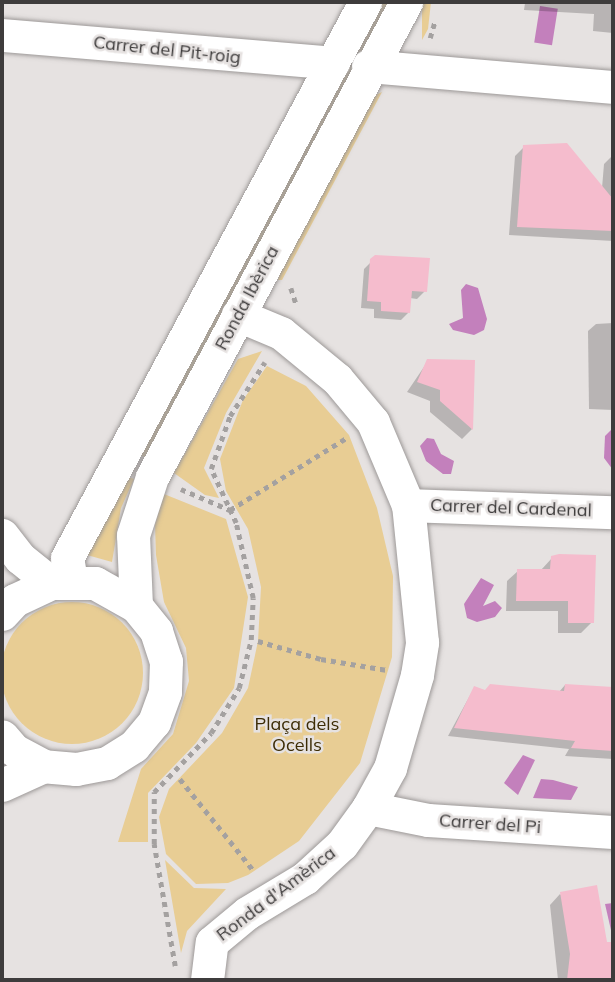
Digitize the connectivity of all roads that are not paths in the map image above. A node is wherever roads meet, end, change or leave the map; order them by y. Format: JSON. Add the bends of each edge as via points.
{"nodes":[{"id":1,"x":365,"y":2,"type":"edge"},
{"id":2,"x":406,"y":2,"type":"edge"},
{"id":3,"x":2,"y":35,"type":"edge"},
{"id":4,"x":333,"y":63,"type":"junction"},
{"id":5,"x":368,"y":66,"type":"junction"},
{"id":6,"x":613,"y":87,"type":"edge"},
{"id":7,"x":238,"y":315,"type":"junction"},
{"id":8,"x":408,"y":505,"type":"junction"},
{"id":9,"x":613,"y":512,"type":"edge"},
{"id":10,"x":2,"y":535,"type":"edge"},
{"id":11,"x":61,"y":582,"type":"junction"},
{"id":12,"x":136,"y":606,"type":"junction"},
{"id":13,"x":2,"y":614,"type":"edge"},
{"id":14,"x":2,"y":736,"type":"edge"},
{"id":15,"x":44,"y":765,"type":"junction"},
{"id":16,"x":2,"y":785,"type":"edge"},
{"id":17,"x":368,"y":808,"type":"junction"},
{"id":18,"x":613,"y":832,"type":"edge"},
{"id":19,"x":207,"y":980,"type":"edge"}],
"edges":[{"from":1,"to":4,"type":"street","name":"Ronda Ibèrica"},
{"from":2,"to":5,"type":"street","name":"Ronda Ibèrica"},
{"from":3,"to":4,"type":"street","name":"Carrer del Pit-roig"},
{"from":4,"to":11,"type":"street","name":"Ronda Ibèrica","via":[[67,558]]},
{"from":5,"to":6,"type":"street"},
{"from":5,"to":7,"type":"street","name":"Ronda Ibèrica"},
{"from":7,"to":8,"type":"street","name":"Ronda d'Amèrica","via":[[281,333],[337,379],[373,422]]},
{"from":7,"to":12,"type":"street","name":"Ronda Ibèrica","via":[[153,473],[133,535]]},
{"from":8,"to":9,"type":"street","name":"Carrer del Cardenal"},
{"from":8,"to":17,"type":"street","name":"Ronda d'Amèrica","via":[[422,642],[390,768]]},
{"from":10,"to":11,"type":"street","via":[[20,558]]},
{"from":11,"to":12,"type":"street","via":[[117,592]]},
{"from":11,"to":13,"type":"street","via":[[15,600]]},
{"from":12,"to":15,"type":"street","via":[[156,631],[166,661],[165,692],[154,722],[134,746],[107,763],[76,769]]},
{"from":14,"to":15,"type":"street","via":[[14,750]]},
{"from":15,"to":16,"type":"street"},
{"from":17,"to":18,"type":"street","name":"Carrer del Pi","via":[[428,820]]},
{"from":17,"to":19,"type":"street","name":"Ronda d'Amèrica","via":[[342,844],[305,878],[247,913],[212,942]]}]}
